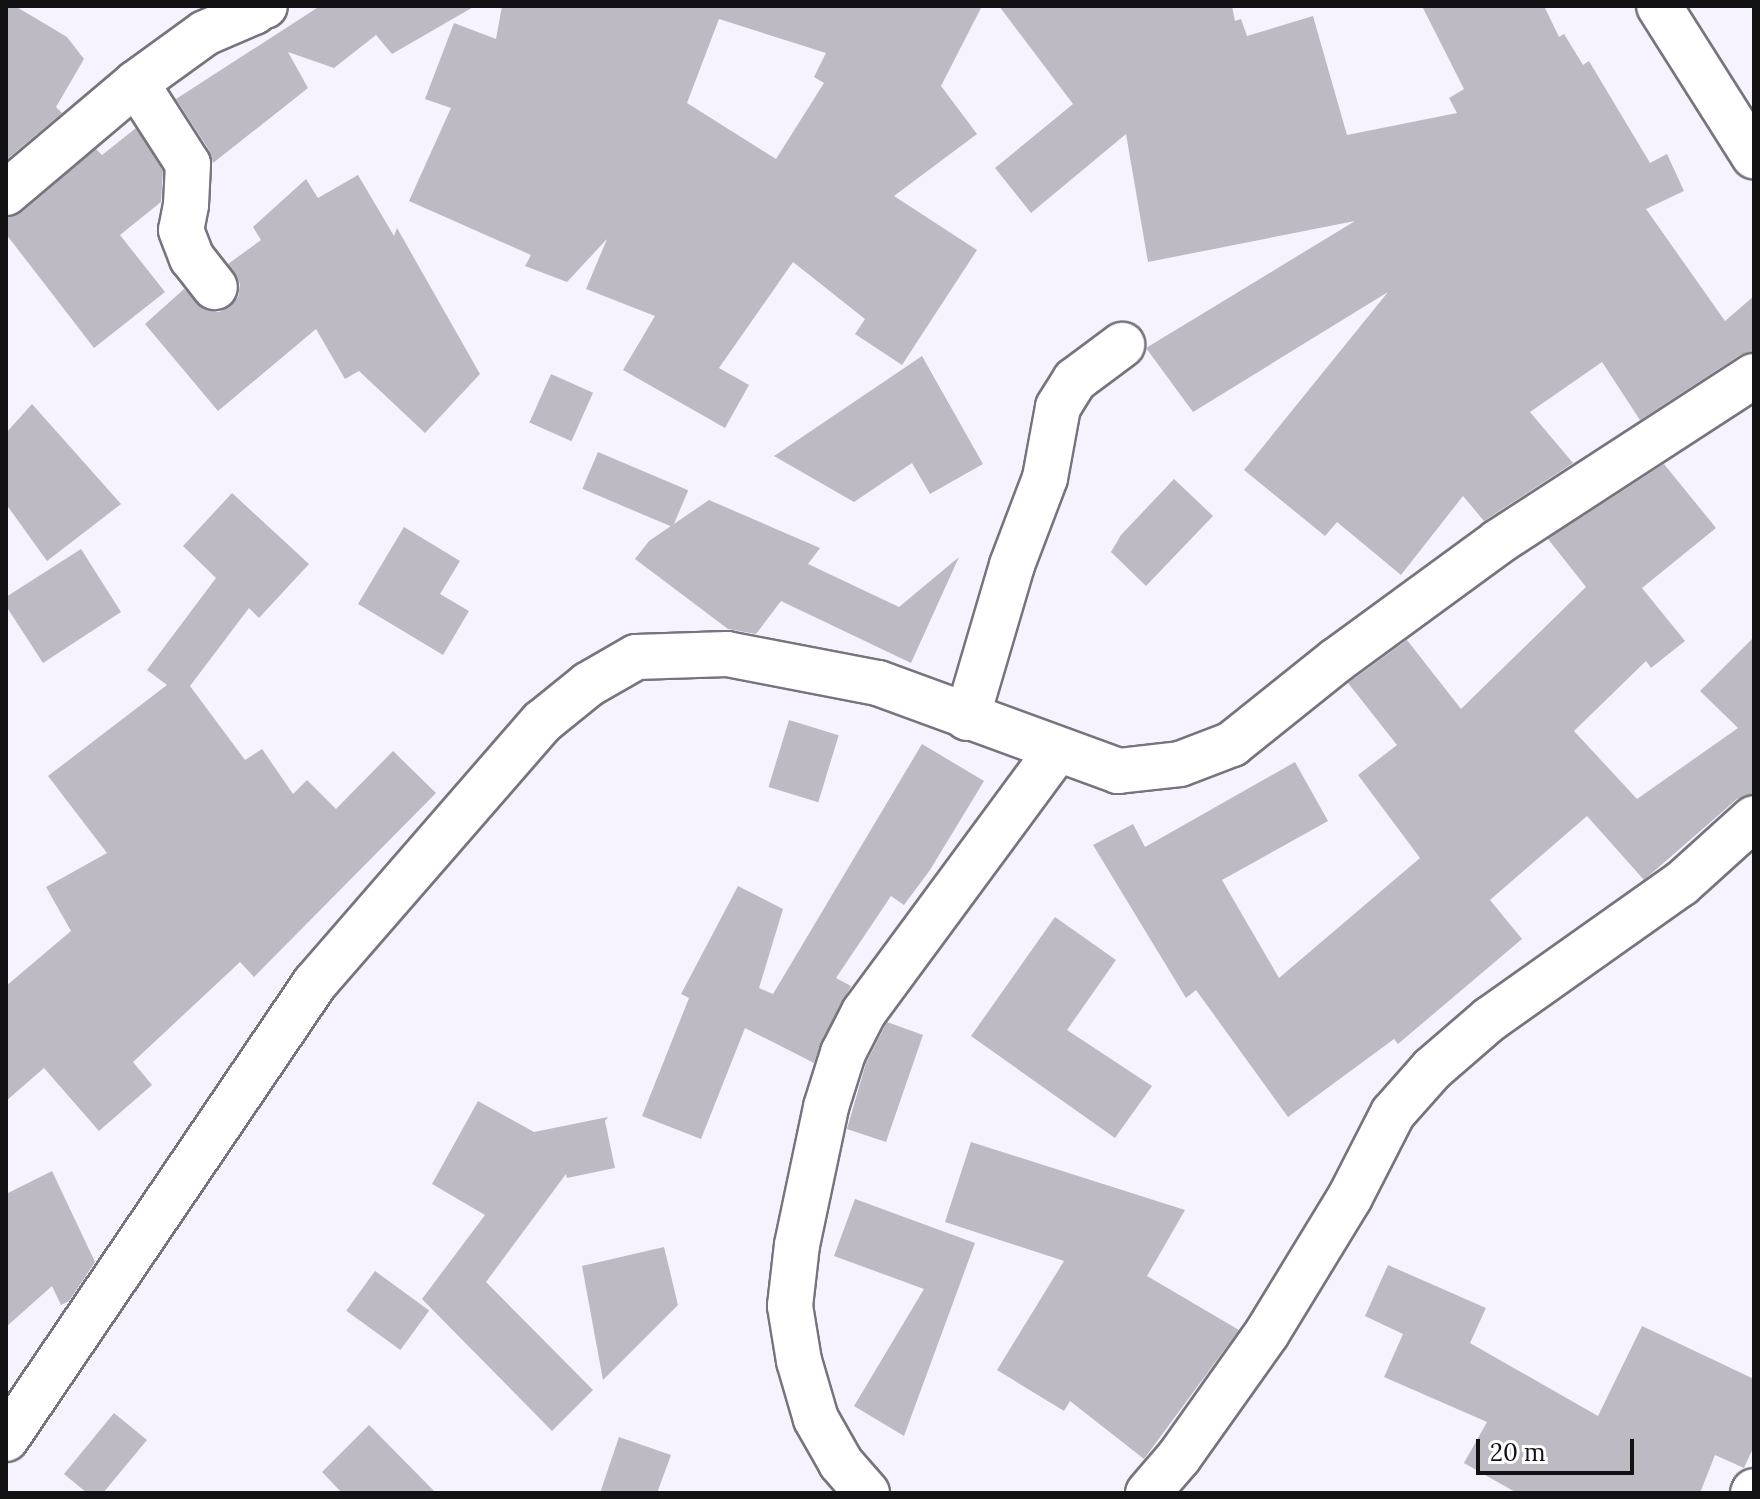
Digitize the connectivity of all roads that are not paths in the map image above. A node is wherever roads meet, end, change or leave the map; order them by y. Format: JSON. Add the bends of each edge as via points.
{"nodes":[{"id":1,"x":1659,"y":6,"type":"edge"},
{"id":2,"x":255,"y":7,"type":"edge"},
{"id":3,"x":136,"y":83,"type":"junction"},
{"id":4,"x":1754,"y":156,"type":"edge"},
{"id":5,"x":6,"y":193,"type":"edge"},
{"id":6,"x":215,"y":287,"type":"dead end"},
{"id":7,"x":1122,"y":345,"type":"dead end"},
{"id":8,"x":1754,"y":376,"type":"edge"},
{"id":9,"x":967,"y":718,"type":"junction"},
{"id":10,"x":1057,"y":750,"type":"junction"},
{"id":11,"x":1754,"y":818,"type":"edge"},
{"id":12,"x":6,"y":1439,"type":"edge"},
{"id":13,"x":867,"y":1493,"type":"edge"},
{"id":14,"x":1148,"y":1493,"type":"edge"}],
"edges":[{"from":1,"to":4,"type":"street"},
{"from":2,"to":3,"type":"street","via":[[205,33]]},
{"from":3,"to":5,"type":"street"},
{"from":3,"to":6,"type":"street","via":[[188,164],[181,230],[192,258]]},
{"from":7,"to":9,"type":"street","via":[[1075,380],[1058,407],[1045,478],[1012,565]]},
{"from":8,"to":10,"type":"street","via":[[1498,542],[1232,744],[1180,764],[1118,771]]},
{"from":9,"to":10,"type":"street"},
{"from":9,"to":12,"type":"street","via":[[878,683],[727,654],[636,657],[589,684],[542,722],[315,983]]},
{"from":10,"to":13,"type":"street","via":[[864,1012],[843,1053],[826,1107],[790,1306],[816,1419],[841,1463]]},
{"from":11,"to":14,"type":"street","via":[[1681,884],[1490,1019],[1432,1069],[1393,1113],[1350,1197],[1267,1333]]}]}
